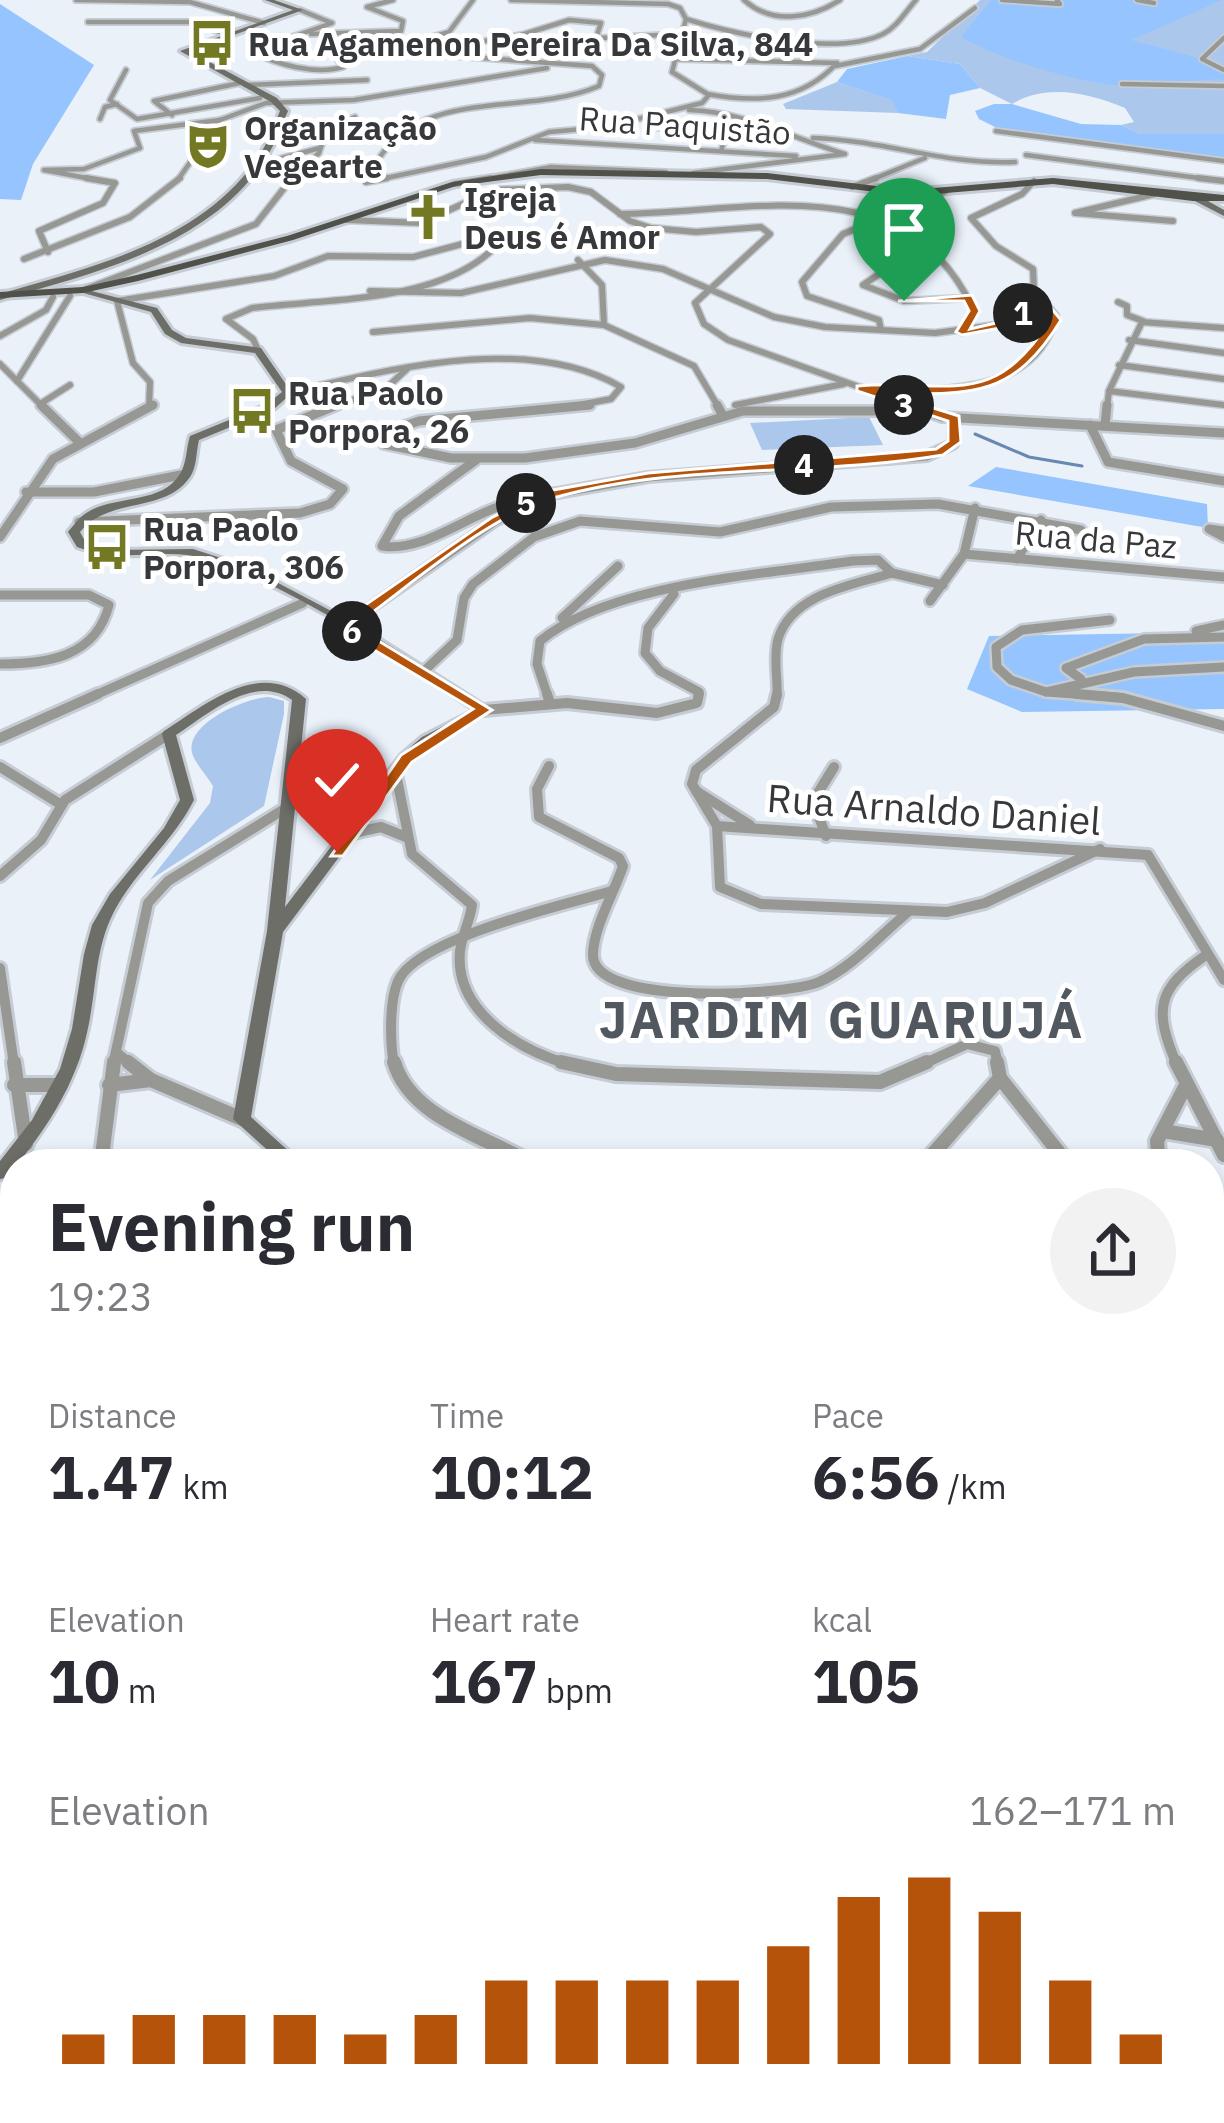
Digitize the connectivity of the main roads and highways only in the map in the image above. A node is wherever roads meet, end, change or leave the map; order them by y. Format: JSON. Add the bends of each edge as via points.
{"nodes":[{"id":1,"x":1224,"y":198,"type":"edge"},
{"id":2,"x":86,"y":292,"type":"junction"},
{"id":3,"x":2,"y":296,"type":"edge"}],
"edges":[{"from":1,"to":2,"type":"main road","via":[[1034,181],[946,190],[548,172],[455,184],[250,255]]},
{"from":2,"to":3,"type":"main road"},
{"from":2,"to":3,"type":"main road"}]}
